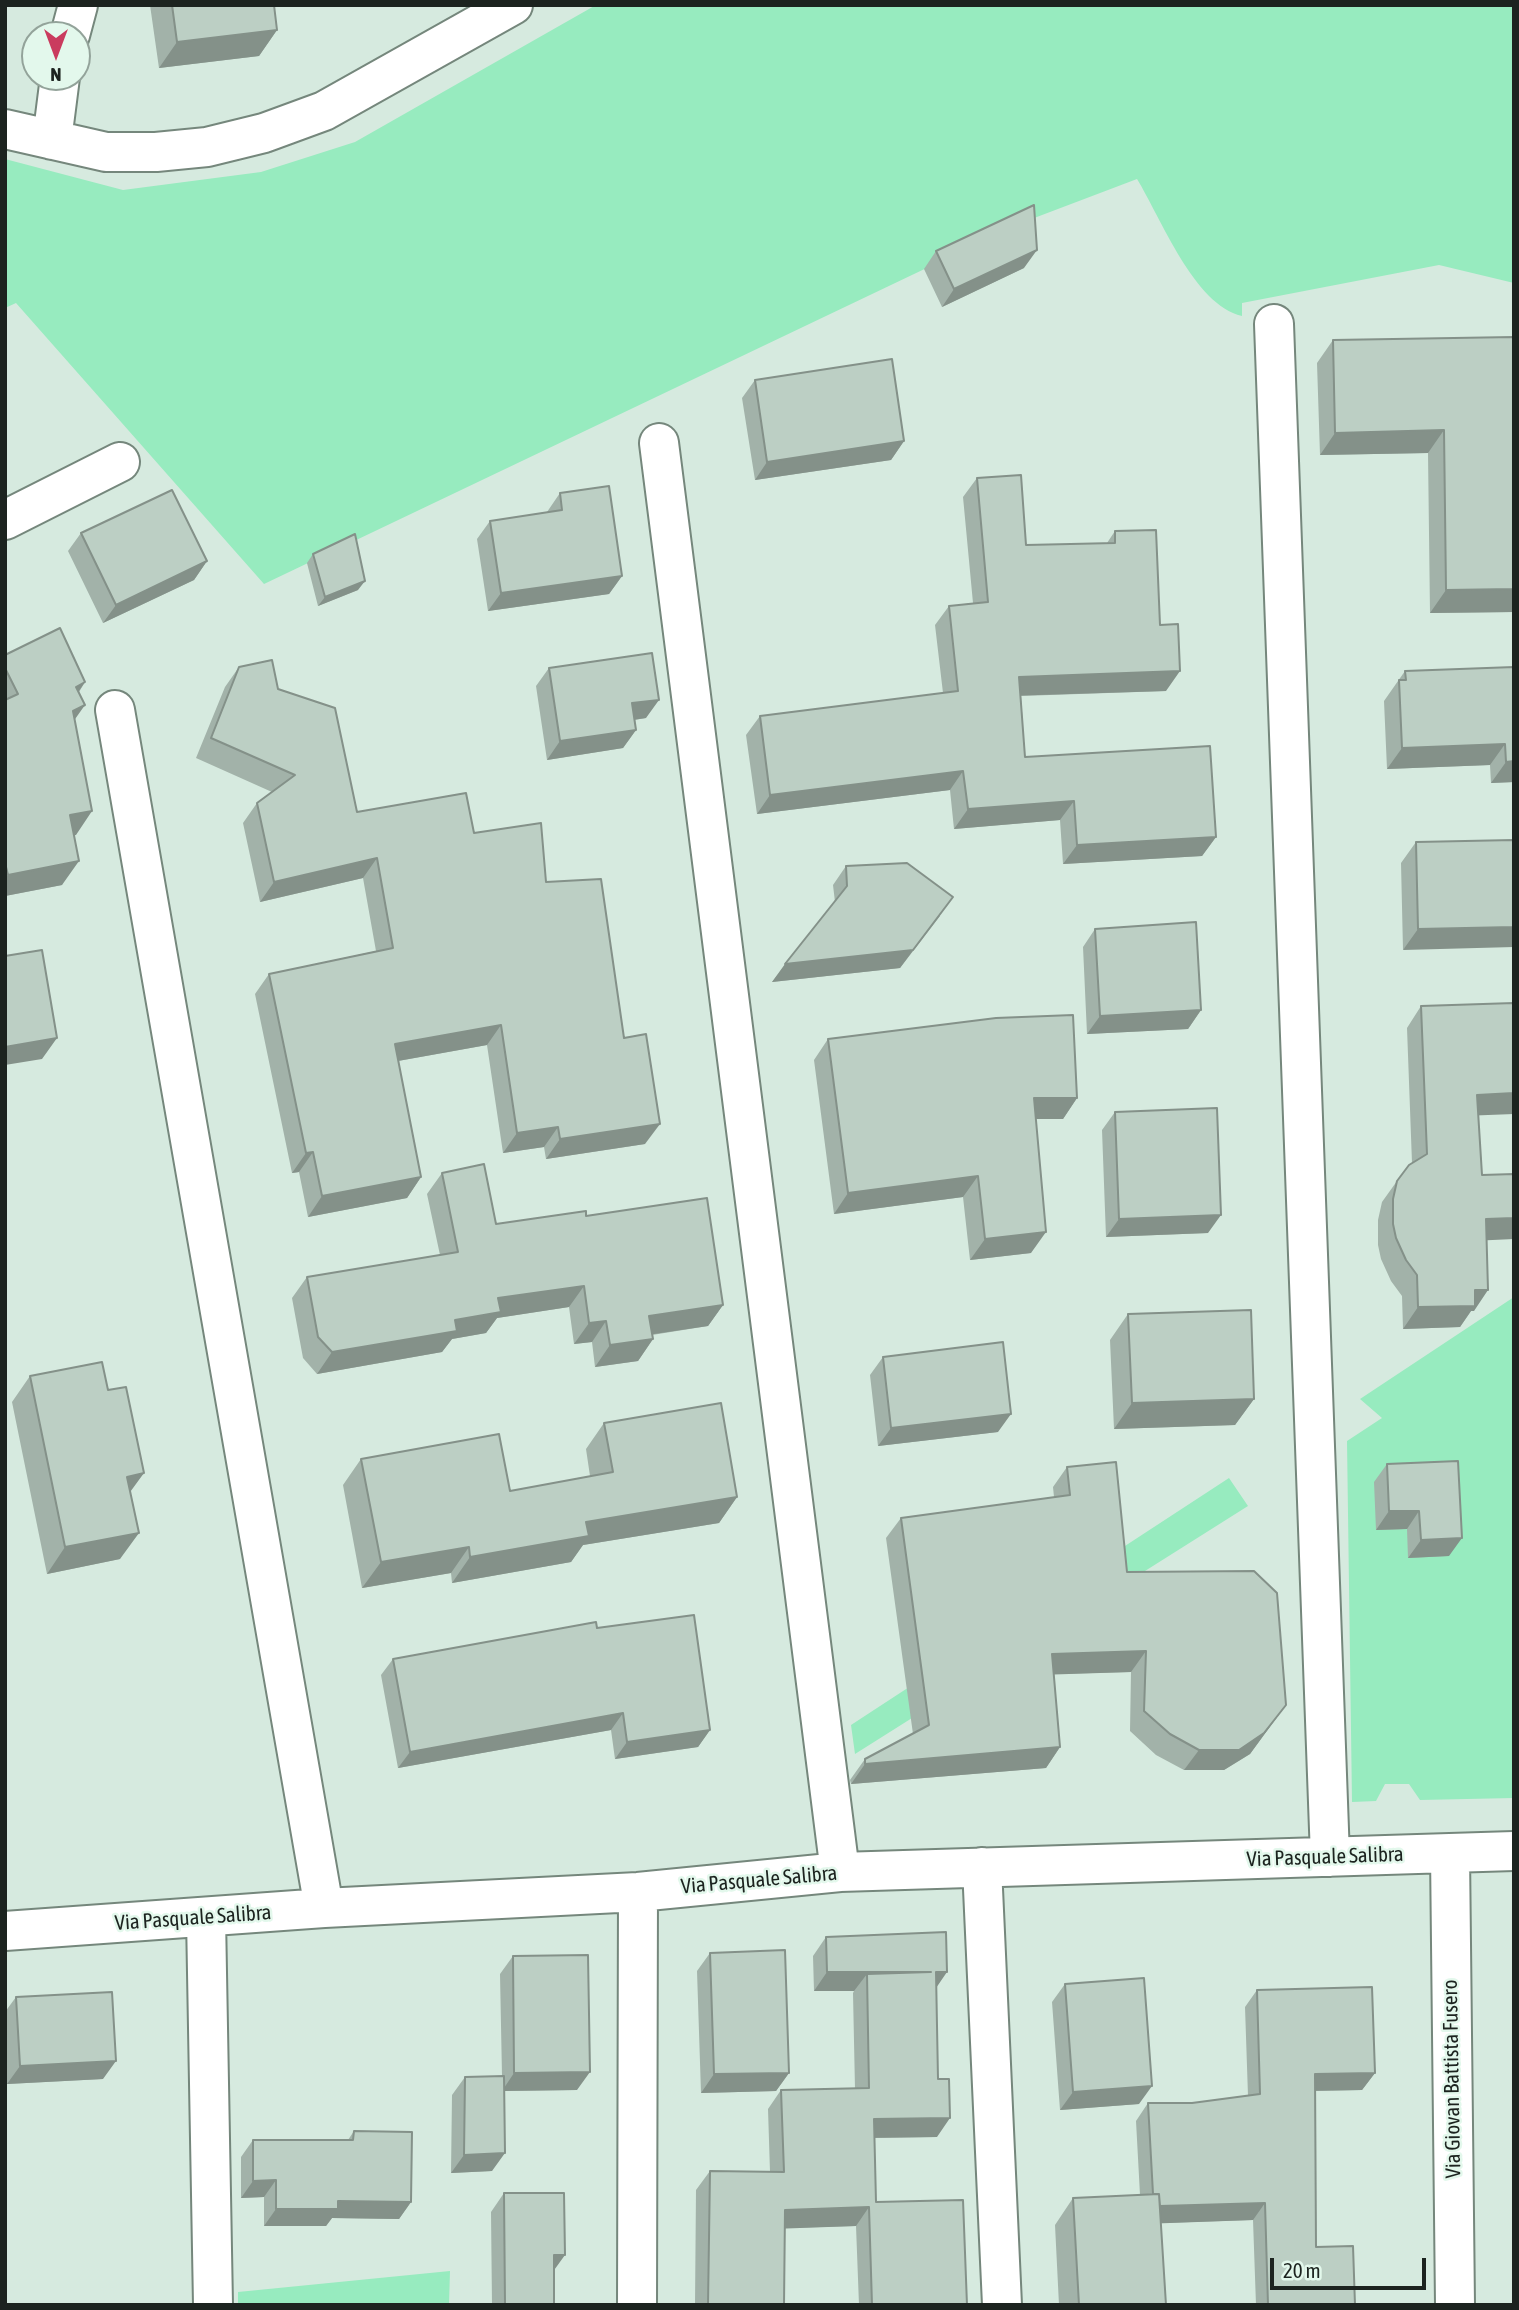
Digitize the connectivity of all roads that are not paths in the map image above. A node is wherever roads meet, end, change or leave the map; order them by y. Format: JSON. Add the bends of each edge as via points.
{"nodes":[{"id":1,"x":513,"y":5,"type":"edge"},
{"id":2,"x":58,"y":91,"type":"edge"},
{"id":3,"x":5,"y":129,"type":"edge"},
{"id":4,"x":52,"y":141,"type":"junction"},
{"id":5,"x":1274,"y":324,"type":"dead end"},
{"id":6,"x":659,"y":443,"type":"dead end"},
{"id":7,"x":120,"y":462,"type":"dead end"},
{"id":8,"x":5,"y":520,"type":"edge"},
{"id":9,"x":115,"y":710,"type":"dead end"},
{"id":10,"x":1514,"y":1851,"type":"edge"},
{"id":11,"x":1450,"y":1853,"type":"junction"},
{"id":12,"x":1330,"y":1857,"type":"junction"},
{"id":13,"x":982,"y":1867,"type":"junction"},
{"id":14,"x":840,"y":1872,"type":"junction"},
{"id":15,"x":638,"y":1892,"type":"junction"},
{"id":16,"x":324,"y":1908,"type":"junction"},
{"id":17,"x":206,"y":1917,"type":"junction"},
{"id":18,"x":5,"y":1931,"type":"edge"},
{"id":19,"x":213,"y":2305,"type":"edge"},
{"id":20,"x":637,"y":2305,"type":"edge"},
{"id":21,"x":1002,"y":2305,"type":"edge"},
{"id":22,"x":1455,"y":2305,"type":"edge"}],
"edges":[{"from":1,"to":4,"type":"street","via":[[324,111],[264,133],[207,147],[156,152],[106,152]]},
{"from":2,"to":4,"type":"street"},
{"from":3,"to":4,"type":"street"},
{"from":5,"to":12,"type":"street"},
{"from":6,"to":14,"type":"street"},
{"from":7,"to":8,"type":"street"},
{"from":9,"to":16,"type":"street"},
{"from":10,"to":11,"type":"street","name":"Via Pasquale Salibra"},
{"from":11,"to":12,"type":"street","name":"Via Pasquale Salibra"},
{"from":11,"to":22,"type":"street","name":"Via Giovan Battista Fusero"},
{"from":12,"to":13,"type":"street","name":"Via Pasquale Salibra"},
{"from":13,"to":14,"type":"street","name":"Via Pasquale Salibra"},
{"from":13,"to":21,"type":"street"},
{"from":14,"to":15,"type":"street","name":"Via Pasquale Salibra"},
{"from":15,"to":16,"type":"street","name":"Via Pasquale Salibra"},
{"from":15,"to":20,"type":"street"},
{"from":16,"to":17,"type":"street","name":"Via Pasquale Salibra"},
{"from":17,"to":18,"type":"street","name":"Via Pasquale Salibra"},
{"from":17,"to":19,"type":"street"}]}
